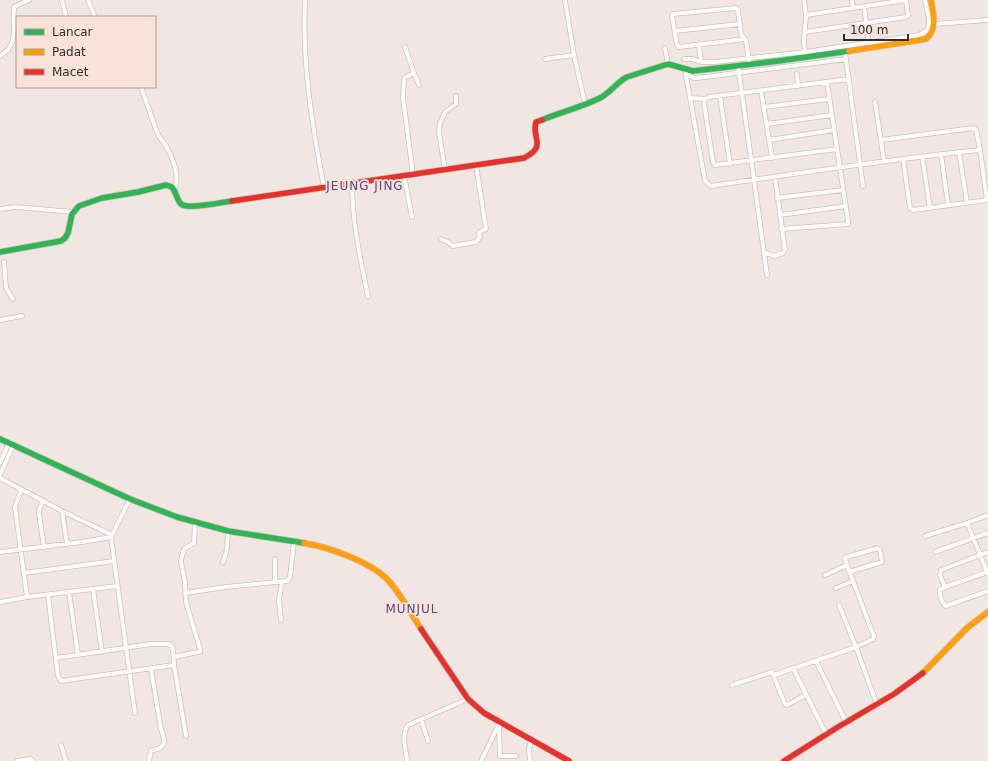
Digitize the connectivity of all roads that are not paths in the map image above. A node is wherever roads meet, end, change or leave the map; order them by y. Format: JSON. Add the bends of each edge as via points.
{"nodes":[{"id":1,"x":29,"y":0,"type":"edge"},
{"id":2,"x":62,"y":0,"type":"edge"},
{"id":3,"x":88,"y":0,"type":"edge"},
{"id":4,"x":305,"y":0,"type":"edge"},
{"id":5,"x":565,"y":0,"type":"edge"},
{"id":6,"x":804,"y":0,"type":"edge"},
{"id":7,"x":852,"y":0,"type":"edge"},
{"id":8,"x":867,"y":0,"type":"edge"},
{"id":9,"x":906,"y":0,"type":"edge"},
{"id":10,"x":925,"y":0,"type":"edge"},
{"id":11,"x":931,"y":0,"type":"edge"},
{"id":12,"x":866,"y":7,"type":"junction"},
{"id":13,"x":853,"y":8,"type":"junction"},
{"id":14,"x":66,"y":16,"type":"edge"},
{"id":15,"x":95,"y":16,"type":"edge"},
{"id":16,"x":806,"y":16,"type":"junction"},
{"id":17,"x":988,"y":20,"type":"edge"},
{"id":18,"x":866,"y":23,"type":"junction"},
{"id":19,"x":740,"y":24,"type":"junction"},
{"id":20,"x":934,"y":24,"type":"junction"},
{"id":21,"x":675,"y":31,"type":"junction"},
{"id":22,"x":805,"y":32,"type":"junction"},
{"id":23,"x":745,"y":39,"type":"junction"},
{"id":24,"x":699,"y":45,"type":"junction"},
{"id":25,"x":870,"y":46,"type":"junction"},
{"id":26,"x":405,"y":47,"type":"dead end"},
{"id":27,"x":665,"y":48,"type":"dead end"},
{"id":28,"x":841,"y":51,"type":"junction"},
{"id":29,"x":574,"y":55,"type":"junction"},
{"id":30,"x":0,"y":56,"type":"edge"},
{"id":31,"x":804,"y":56,"type":"junction"},
{"id":32,"x":545,"y":59,"type":"dead end"},
{"id":33,"x":684,"y":59,"type":"dead end"},
{"id":34,"x":846,"y":59,"type":"junction"},
{"id":35,"x":749,"y":61,"type":"junction"},
{"id":36,"x":701,"y":62,"type":"junction"},
{"id":37,"x":668,"y":64,"type":"junction"},
{"id":38,"x":802,"y":64,"type":"junction"},
{"id":39,"x":735,"y":66,"type":"junction"},
{"id":40,"x":685,"y":72,"type":"junction"},
{"id":41,"x":414,"y":73,"type":"junction"},
{"id":42,"x":797,"y":74,"type":"dead end"},
{"id":43,"x":849,"y":79,"type":"junction"},
{"id":44,"x":827,"y":82,"type":"junction"},
{"id":45,"x":418,"y":85,"type":"dead end"},
{"id":46,"x":798,"y":86,"type":"junction"},
{"id":47,"x":141,"y":88,"type":"edge"},
{"id":48,"x":761,"y":91,"type":"junction"},
{"id":49,"x":742,"y":93,"type":"junction"},
{"id":50,"x":456,"y":96,"type":"dead end"},
{"id":51,"x":720,"y":96,"type":"junction"},
{"id":52,"x":691,"y":98,"type":"junction"},
{"id":53,"x":829,"y":98,"type":"junction"},
{"id":54,"x":705,"y":99,"type":"junction"},
{"id":55,"x":875,"y":102,"type":"dead end"},
{"id":56,"x":585,"y":104,"type":"junction"},
{"id":57,"x":764,"y":107,"type":"junction"},
{"id":58,"x":832,"y":115,"type":"junction"},
{"id":59,"x":767,"y":124,"type":"junction"},
{"id":60,"x":834,"y":130,"type":"junction"},
{"id":61,"x":769,"y":140,"type":"junction"},
{"id":62,"x":881,"y":140,"type":"junction"},
{"id":63,"x":837,"y":149,"type":"junction"},
{"id":64,"x":980,"y":150,"type":"junction"},
{"id":65,"x":959,"y":152,"type":"junction"},
{"id":66,"x":941,"y":154,"type":"junction"},
{"id":67,"x":922,"y":156,"type":"junction"},
{"id":68,"x":772,"y":158,"type":"junction"},
{"id":69,"x":903,"y":159,"type":"junction"},
{"id":70,"x":751,"y":160,"type":"junction"},
{"id":71,"x":884,"y":161,"type":"junction"},
{"id":72,"x":730,"y":164,"type":"junction"},
{"id":73,"x":476,"y":165,"type":"junction"},
{"id":74,"x":861,"y":165,"type":"junction"},
{"id":75,"x":840,"y":168,"type":"junction"},
{"id":76,"x":445,"y":170,"type":"junction"},
{"id":77,"x":413,"y":174,"type":"junction"},
{"id":78,"x":404,"y":176,"type":"junction"},
{"id":79,"x":775,"y":177,"type":"junction"},
{"id":80,"x":754,"y":180,"type":"junction"},
{"id":81,"x":352,"y":182,"type":"junction"},
{"id":82,"x":324,"y":186,"type":"junction"},
{"id":83,"x":863,"y":186,"type":"dead end"},
{"id":84,"x":174,"y":188,"type":"junction"},
{"id":85,"x":843,"y":190,"type":"junction"},
{"id":86,"x":778,"y":198,"type":"junction"},
{"id":87,"x":988,"y":200,"type":"edge"},
{"id":88,"x":967,"y":202,"type":"junction"},
{"id":89,"x":948,"y":204,"type":"junction"},
{"id":90,"x":846,"y":206,"type":"junction"},
{"id":91,"x":930,"y":208,"type":"junction"},
{"id":92,"x":0,"y":209,"type":"edge"},
{"id":93,"x":73,"y":212,"type":"junction"},
{"id":94,"x":780,"y":215,"type":"junction"},
{"id":95,"x":412,"y":217,"type":"dead end"},
{"id":96,"x":782,"y":229,"type":"junction"},
{"id":97,"x":441,"y":239,"type":"dead end"},
{"id":98,"x":0,"y":252,"type":"edge"},
{"id":99,"x":764,"y":252,"type":"junction"},
{"id":100,"x":4,"y":262,"type":"dead end"},
{"id":101,"x":767,"y":275,"type":"dead end"},
{"id":102,"x":6,"y":288,"type":"junction"},
{"id":103,"x":0,"y":289,"type":"edge"},
{"id":104,"x":368,"y":296,"type":"dead end"},
{"id":105,"x":13,"y":299,"type":"dead end"},
{"id":106,"x":22,"y":316,"type":"dead end"},
{"id":107,"x":0,"y":320,"type":"edge"},
{"id":108,"x":0,"y":439,"type":"edge"},
{"id":109,"x":11,"y":445,"type":"junction"},
{"id":110,"x":0,"y":463,"type":"edge"},
{"id":111,"x":0,"y":474,"type":"edge"},
{"id":112,"x":0,"y":478,"type":"edge"},
{"id":113,"x":21,"y":490,"type":"junction"},
{"id":114,"x":130,"y":499,"type":"junction"},
{"id":115,"x":43,"y":501,"type":"junction"},
{"id":116,"x":62,"y":511,"type":"junction"},
{"id":117,"x":988,"y":515,"type":"edge"},
{"id":118,"x":195,"y":522,"type":"junction"},
{"id":119,"x":967,"y":523,"type":"junction"},
{"id":120,"x":228,"y":531,"type":"junction"},
{"id":121,"x":988,"y":533,"type":"edge"},
{"id":122,"x":112,"y":536,"type":"junction"},
{"id":123,"x":925,"y":536,"type":"dead end"},
{"id":124,"x":972,"y":538,"type":"junction"},
{"id":125,"x":294,"y":542,"type":"junction"},
{"id":126,"x":67,"y":544,"type":"junction"},
{"id":127,"x":44,"y":547,"type":"junction"},
{"id":128,"x":21,"y":549,"type":"junction"},
{"id":129,"x":0,"y":552,"type":"edge"},
{"id":130,"x":935,"y":552,"type":"dead end"},
{"id":131,"x":988,"y":552,"type":"edge"},
{"id":132,"x":979,"y":555,"type":"junction"},
{"id":133,"x":275,"y":560,"type":"dead end"},
{"id":134,"x":114,"y":561,"type":"junction"},
{"id":135,"x":223,"y":562,"type":"dead end"},
{"id":136,"x":846,"y":565,"type":"junction"},
{"id":137,"x":850,"y":572,"type":"junction"},
{"id":138,"x":988,"y":572,"type":"edge"},
{"id":139,"x":24,"y":573,"type":"junction"},
{"id":140,"x":825,"y":575,"type":"dead end"},
{"id":141,"x":853,"y":581,"type":"junction"},
{"id":142,"x":275,"y":582,"type":"junction"},
{"id":143,"x":282,"y":582,"type":"junction"},
{"id":144,"x":117,"y":586,"type":"junction"},
{"id":145,"x":836,"y":588,"type":"dead end"},
{"id":146,"x":945,"y":588,"type":"junction"},
{"id":147,"x":93,"y":589,"type":"junction"},
{"id":148,"x":988,"y":591,"type":"edge"},
{"id":149,"x":69,"y":592,"type":"junction"},
{"id":150,"x":185,"y":593,"type":"junction"},
{"id":151,"x":48,"y":595,"type":"junction"},
{"id":152,"x":27,"y":597,"type":"junction"},
{"id":153,"x":0,"y":602,"type":"edge"},
{"id":154,"x":839,"y":606,"type":"dead end"},
{"id":155,"x":988,"y":612,"type":"edge"},
{"id":156,"x":281,"y":620,"type":"dead end"},
{"id":157,"x":856,"y":647,"type":"junction"},
{"id":158,"x":126,"y":648,"type":"junction"},
{"id":159,"x":102,"y":652,"type":"junction"},
{"id":160,"x":78,"y":655,"type":"junction"},
{"id":161,"x":174,"y":657,"type":"junction"},
{"id":162,"x":56,"y":658,"type":"junction"},
{"id":163,"x":816,"y":661,"type":"junction"},
{"id":164,"x":174,"y":665,"type":"junction"},
{"id":165,"x":151,"y":668,"type":"junction"},
{"id":166,"x":793,"y":668,"type":"junction"},
{"id":167,"x":129,"y":671,"type":"junction"},
{"id":168,"x":774,"y":675,"type":"junction"},
{"id":169,"x":732,"y":685,"type":"dead end"},
{"id":170,"x":806,"y":695,"type":"junction"},
{"id":171,"x":468,"y":699,"type":"junction"},
{"id":172,"x":877,"y":705,"type":"junction"},
{"id":173,"x":135,"y":713,"type":"dead end"},
{"id":174,"x":421,"y":719,"type":"junction"},
{"id":175,"x":846,"y":722,"type":"junction"},
{"id":176,"x":500,"y":724,"type":"junction"},
{"id":177,"x":826,"y":734,"type":"junction"},
{"id":178,"x":186,"y":736,"type":"dead end"},
{"id":179,"x":531,"y":740,"type":"junction"},
{"id":180,"x":428,"y":741,"type":"dead end"},
{"id":181,"x":61,"y":745,"type":"dead end"},
{"id":182,"x":516,"y":756,"type":"dead end"},
{"id":183,"x":17,"y":761,"type":"edge"},
{"id":184,"x":33,"y":761,"type":"edge"},
{"id":185,"x":66,"y":761,"type":"edge"},
{"id":186,"x":149,"y":761,"type":"edge"},
{"id":187,"x":407,"y":761,"type":"edge"},
{"id":188,"x":480,"y":761,"type":"edge"},
{"id":189,"x":530,"y":761,"type":"edge"},
{"id":190,"x":569,"y":761,"type":"edge"},
{"id":191,"x":784,"y":761,"type":"edge"}],
"edges":[{"from":1,"to":30,"type":"street","via":[[14,8],[12,46]]},
{"from":2,"to":14,"type":"street"},
{"from":3,"to":15,"type":"street"},
{"from":4,"to":82,"type":"street","via":[[305,55],[314,132]]},
{"from":5,"to":29,"type":"street"},
{"from":6,"to":16,"type":"street"},
{"from":7,"to":13,"type":"street"},
{"from":8,"to":12,"type":"street"},
{"from":9,"to":12,"type":"street"},
{"from":9,"to":18,"type":"street","via":[[908,16]]},
{"from":10,"to":25,"type":"street","via":[[929,24],[925,32]]},
{"from":11,"to":20,"type":"street"},
{"from":12,"to":13,"type":"street"},
{"from":12,"to":18,"type":"street"},
{"from":13,"to":16,"type":"street"},
{"from":16,"to":22,"type":"street"},
{"from":17,"to":20,"type":"street"},
{"from":18,"to":22,"type":"street"},
{"from":18,"to":25,"type":"street"},
{"from":19,"to":21,"type":"street"},
{"from":19,"to":21,"type":"street","via":[[736,8],[673,14]]},
{"from":19,"to":23,"type":"street","via":[[741,34]]},
{"from":20,"to":25,"type":"street","via":[[933,31],[926,39]]},
{"from":21,"to":24,"type":"street","via":[[679,47]]},
{"from":22,"to":31,"type":"street"},
{"from":23,"to":24,"type":"street"},
{"from":23,"to":35,"type":"street"},
{"from":24,"to":36,"type":"street"},
{"from":25,"to":28,"type":"street"},
{"from":26,"to":41,"type":"street"},
{"from":27,"to":37,"type":"street"},
{"from":28,"to":31,"type":"street"},
{"from":28,"to":34,"type":"street"},
{"from":29,"to":32,"type":"street"},
{"from":29,"to":56,"type":"street"},
{"from":31,"to":35,"type":"street"},
{"from":31,"to":38,"type":"street"},
{"from":33,"to":36,"type":"street"},
{"from":34,"to":38,"type":"street"},
{"from":34,"to":43,"type":"street"},
{"from":35,"to":39,"type":"street"},
{"from":36,"to":39,"type":"street"},
{"from":37,"to":40,"type":"street","via":[[676,65]]},
{"from":37,"to":56,"type":"street","via":[[627,77],[610,92]]},
{"from":38,"to":39,"type":"street"},
{"from":39,"to":40,"type":"street"},
{"from":39,"to":49,"type":"street"},
{"from":40,"to":52,"type":"street"},
{"from":41,"to":45,"type":"street"},
{"from":41,"to":77,"type":"street","via":[[404,78],[403,98]]},
{"from":42,"to":46,"type":"street"},
{"from":43,"to":44,"type":"street"},
{"from":43,"to":74,"type":"street"},
{"from":44,"to":46,"type":"street"},
{"from":44,"to":53,"type":"street"},
{"from":46,"to":48,"type":"street"},
{"from":47,"to":84,"type":"street","via":[[160,138],[172,160],[177,181]]},
{"from":48,"to":49,"type":"street"},
{"from":48,"to":57,"type":"street"},
{"from":49,"to":51,"type":"street"},
{"from":49,"to":70,"type":"street"},
{"from":50,"to":76,"type":"street","via":[[456,104],[446,112],[439,128]]},
{"from":51,"to":54,"type":"street"},
{"from":51,"to":72,"type":"street"},
{"from":52,"to":54,"type":"street"},
{"from":52,"to":80,"type":"street","via":[[705,182],[711,186]]},
{"from":53,"to":57,"type":"street"},
{"from":53,"to":58,"type":"street"},
{"from":54,"to":72,"type":"street","via":[[713,162],[715,165]]},
{"from":55,"to":62,"type":"street"},
{"from":56,"to":73,"type":"street","via":[[536,122],[538,146],[531,155]]},
{"from":57,"to":59,"type":"street"},
{"from":58,"to":59,"type":"street"},
{"from":58,"to":60,"type":"street"},
{"from":59,"to":61,"type":"street"},
{"from":60,"to":61,"type":"street"},
{"from":60,"to":63,"type":"street"},
{"from":61,"to":68,"type":"street"},
{"from":62,"to":64,"type":"street","via":[[973,128],[976,130]]},
{"from":62,"to":71,"type":"street"},
{"from":63,"to":68,"type":"street"},
{"from":63,"to":75,"type":"street"},
{"from":64,"to":65,"type":"street"},
{"from":64,"to":87,"type":"street"},
{"from":65,"to":66,"type":"street"},
{"from":65,"to":88,"type":"street"},
{"from":66,"to":67,"type":"street"},
{"from":66,"to":89,"type":"street"},
{"from":67,"to":69,"type":"street"},
{"from":67,"to":91,"type":"street"},
{"from":68,"to":70,"type":"street"},
{"from":69,"to":71,"type":"street"},
{"from":69,"to":91,"type":"street","via":[[910,208]]},
{"from":70,"to":72,"type":"street"},
{"from":70,"to":80,"type":"street"},
{"from":71,"to":74,"type":"street"},
{"from":73,"to":76,"type":"street"},
{"from":73,"to":97,"type":"street","via":[[486,229],[479,232],[480,237],[476,242],[452,246]]},
{"from":74,"to":75,"type":"street"},
{"from":74,"to":83,"type":"street"},
{"from":75,"to":79,"type":"street"},
{"from":75,"to":85,"type":"street"},
{"from":76,"to":77,"type":"street"},
{"from":77,"to":78,"type":"street"},
{"from":78,"to":81,"type":"street"},
{"from":78,"to":95,"type":"street"},
{"from":79,"to":80,"type":"street"},
{"from":79,"to":86,"type":"street"},
{"from":80,"to":99,"type":"street"},
{"from":81,"to":82,"type":"street"},
{"from":81,"to":104,"type":"street","via":[[355,233]]},
{"from":82,"to":84,"type":"street","via":[[185,206],[180,202]]},
{"from":84,"to":93,"type":"street","via":[[166,184],[102,198],[79,206]]},
{"from":85,"to":86,"type":"street"},
{"from":85,"to":90,"type":"street"},
{"from":86,"to":94,"type":"street"},
{"from":87,"to":88,"type":"street"},
{"from":88,"to":89,"type":"street"},
{"from":89,"to":91,"type":"street"},
{"from":90,"to":94,"type":"street"},
{"from":90,"to":96,"type":"street","via":[[848,224]]},
{"from":92,"to":93,"type":"street","via":[[16,207]]},
{"from":93,"to":98,"type":"street","via":[[68,233],[62,241]]},
{"from":94,"to":96,"type":"street"},
{"from":96,"to":99,"type":"street","via":[[783,253],[774,256]]},
{"from":99,"to":101,"type":"street"},
{"from":100,"to":102,"type":"street"},
{"from":102,"to":103,"type":"street"},
{"from":102,"to":105,"type":"street"},
{"from":106,"to":107,"type":"street"},
{"from":108,"to":109,"type":"street"},
{"from":109,"to":110,"type":"street"},
{"from":109,"to":111,"type":"street"},
{"from":109,"to":114,"type":"street"},
{"from":112,"to":113,"type":"street"},
{"from":113,"to":115,"type":"street"},
{"from":113,"to":128,"type":"street","via":[[15,508]]},
{"from":114,"to":118,"type":"street"},
{"from":114,"to":122,"type":"street"},
{"from":115,"to":116,"type":"street"},
{"from":115,"to":127,"type":"street","via":[[39,514]]},
{"from":116,"to":122,"type":"street"},
{"from":116,"to":126,"type":"street"},
{"from":117,"to":119,"type":"street"},
{"from":118,"to":120,"type":"street"},
{"from":118,"to":150,"type":"street","via":[[194,543],[184,549],[181,562],[186,583]]},
{"from":119,"to":123,"type":"street"},
{"from":119,"to":124,"type":"street"},
{"from":120,"to":125,"type":"street"},
{"from":120,"to":135,"type":"street"},
{"from":121,"to":124,"type":"street"},
{"from":122,"to":126,"type":"street"},
{"from":122,"to":134,"type":"street"},
{"from":124,"to":130,"type":"street"},
{"from":124,"to":132,"type":"street"},
{"from":125,"to":143,"type":"street","via":[[290,577]]},
{"from":125,"to":171,"type":"street","via":[[342,553],[385,577]]},
{"from":126,"to":127,"type":"street"},
{"from":127,"to":128,"type":"street"},
{"from":128,"to":129,"type":"street"},
{"from":128,"to":139,"type":"street"},
{"from":131,"to":132,"type":"street"},
{"from":132,"to":138,"type":"street"},
{"from":132,"to":146,"type":"street","via":[[941,570],[940,575]]},
{"from":133,"to":142,"type":"street"},
{"from":134,"to":139,"type":"street"},
{"from":134,"to":144,"type":"street"},
{"from":136,"to":137,"type":"street"},
{"from":136,"to":137,"type":"street","via":[[846,556],[877,548],[880,550],[882,562]]},
{"from":136,"to":140,"type":"street"},
{"from":137,"to":141,"type":"street"},
{"from":138,"to":146,"type":"street"},
{"from":139,"to":152,"type":"street"},
{"from":141,"to":145,"type":"street"},
{"from":141,"to":157,"type":"street","via":[[874,636],[869,642]]},
{"from":142,"to":143,"type":"street"},
{"from":142,"to":150,"type":"street"},
{"from":143,"to":156,"type":"street","via":[[279,600]]},
{"from":144,"to":147,"type":"street"},
{"from":144,"to":158,"type":"street"},
{"from":146,"to":148,"type":"street","via":[[940,590],[940,593],[946,606]]},
{"from":147,"to":149,"type":"street"},
{"from":147,"to":159,"type":"street"},
{"from":149,"to":151,"type":"street"},
{"from":149,"to":160,"type":"street"},
{"from":150,"to":161,"type":"street","via":[[200,652]]},
{"from":151,"to":152,"type":"street"},
{"from":151,"to":162,"type":"street"},
{"from":152,"to":153,"type":"street"},
{"from":154,"to":157,"type":"street"},
{"from":155,"to":172,"type":"street","via":[[970,626],[913,682]]},
{"from":157,"to":163,"type":"street"},
{"from":157,"to":172,"type":"street"},
{"from":158,"to":159,"type":"street"},
{"from":158,"to":161,"type":"street","via":[[169,644]]},
{"from":158,"to":167,"type":"street"},
{"from":159,"to":160,"type":"street"},
{"from":160,"to":162,"type":"street"},
{"from":161,"to":164,"type":"street"},
{"from":162,"to":167,"type":"street","via":[[61,681]]},
{"from":163,"to":166,"type":"street"},
{"from":163,"to":175,"type":"street"},
{"from":164,"to":165,"type":"street"},
{"from":164,"to":178,"type":"street"},
{"from":165,"to":167,"type":"street"},
{"from":165,"to":186,"type":"street","via":[[164,743],[161,748],[151,751]]},
{"from":166,"to":168,"type":"street"},
{"from":166,"to":170,"type":"street"},
{"from":167,"to":173,"type":"street"},
{"from":168,"to":169,"type":"street","via":[[769,672]]},
{"from":168,"to":170,"type":"street","via":[[785,704]]},
{"from":170,"to":177,"type":"street"},
{"from":171,"to":174,"type":"street"},
{"from":171,"to":176,"type":"street"},
{"from":172,"to":175,"type":"street"},
{"from":174,"to":180,"type":"street"},
{"from":174,"to":187,"type":"street","via":[[405,729]]},
{"from":175,"to":177,"type":"street"},
{"from":176,"to":179,"type":"street"},
{"from":176,"to":182,"type":"street","via":[[500,756]]},
{"from":176,"to":188,"type":"street"},
{"from":177,"to":191,"type":"street"},
{"from":179,"to":189,"type":"street"},
{"from":179,"to":190,"type":"street"},
{"from":181,"to":185,"type":"street"},
{"from":183,"to":184,"type":"street"}]}
